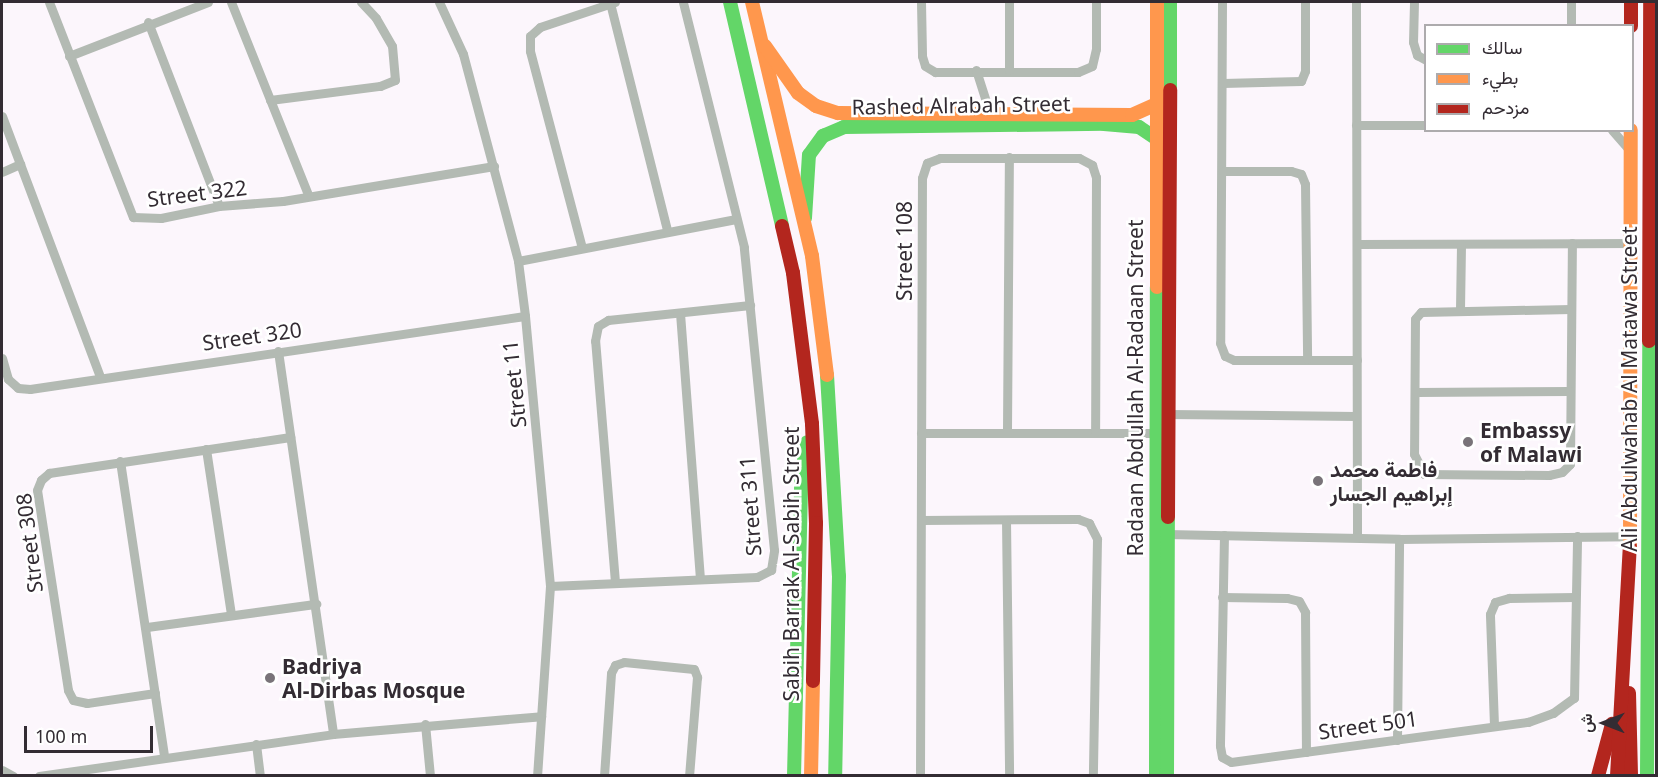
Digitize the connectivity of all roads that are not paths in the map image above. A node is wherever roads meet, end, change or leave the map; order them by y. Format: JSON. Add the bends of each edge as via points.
{"nodes":[{"id":1,"x":49,"y":2,"type":"edge"},
{"id":2,"x":208,"y":2,"type":"edge"},
{"id":3,"x":231,"y":2,"type":"edge"},
{"id":4,"x":361,"y":2,"type":"edge"},
{"id":5,"x":439,"y":2,"type":"edge"},
{"id":6,"x":612,"y":2,"type":"edge"},
{"id":7,"x":683,"y":2,"type":"edge"},
{"id":8,"x":730,"y":2,"type":"edge"},
{"id":9,"x":752,"y":2,"type":"edge"},
{"id":10,"x":921,"y":2,"type":"edge"},
{"id":11,"x":1009,"y":2,"type":"edge"},
{"id":12,"x":1096,"y":2,"type":"edge"},
{"id":13,"x":1157,"y":2,"type":"edge"},
{"id":14,"x":1170,"y":2,"type":"edge"},
{"id":15,"x":1222,"y":2,"type":"edge"},
{"id":16,"x":1305,"y":2,"type":"edge"},
{"id":17,"x":1356,"y":2,"type":"edge"},
{"id":18,"x":1414,"y":2,"type":"edge"},
{"id":19,"x":1571,"y":2,"type":"edge"},
{"id":20,"x":1631,"y":2,"type":"edge"},
{"id":21,"x":1640,"y":2,"type":"edge"},
{"id":22,"x":1650,"y":2,"type":"edge"},
{"id":23,"x":148,"y":22,"type":"junction"},
{"id":24,"x":1571,"y":24,"type":"edge"},
{"id":25,"x":1631,"y":24,"type":"edge"},
{"id":26,"x":1649,"y":34,"type":"junction"},
{"id":27,"x":765,"y":46,"type":"junction"},
{"id":28,"x":69,"y":56,"type":"junction"},
{"id":29,"x":1424,"y":59,"type":"edge"},
{"id":30,"x":976,"y":70,"type":"junction"},
{"id":31,"x":1009,"y":70,"type":"junction"},
{"id":32,"x":1222,"y":84,"type":"junction"},
{"id":33,"x":270,"y":100,"type":"junction"},
{"id":34,"x":1157,"y":104,"type":"junction"},
{"id":35,"x":990,"y":114,"type":"junction"},
{"id":36,"x":1653,"y":114,"type":"edge"},
{"id":37,"x":2,"y":116,"type":"edge"},
{"id":38,"x":1132,"y":120,"type":"junction"},
{"id":39,"x":1356,"y":124,"type":"junction"},
{"id":40,"x":1424,"y":125,"type":"edge"},
{"id":41,"x":1614,"y":132,"type":"edge"},
{"id":42,"x":1631,"y":132,"type":"edge"},
{"id":43,"x":1653,"y":138,"type":"edge"},
{"id":44,"x":1156,"y":139,"type":"junction"},
{"id":45,"x":1631,"y":153,"type":"junction"},
{"id":46,"x":1009,"y":157,"type":"junction"},
{"id":47,"x":20,"y":164,"type":"junction"},
{"id":48,"x":494,"y":166,"type":"junction"},
{"id":49,"x":1223,"y":171,"type":"junction"},
{"id":50,"x":2,"y":172,"type":"edge"},
{"id":51,"x":308,"y":195,"type":"junction"},
{"id":52,"x":219,"y":206,"type":"junction"},
{"id":53,"x":735,"y":219,"type":"junction"},
{"id":54,"x":804,"y":226,"type":"junction"},
{"id":55,"x":667,"y":230,"type":"junction"},
{"id":56,"x":1572,"y":243,"type":"junction"},
{"id":57,"x":1631,"y":243,"type":"junction"},
{"id":58,"x":1653,"y":243,"type":"edge"},
{"id":59,"x":1162,"y":244,"type":"junction"},
{"id":60,"x":1357,"y":244,"type":"junction"},
{"id":61,"x":1461,"y":244,"type":"junction"},
{"id":62,"x":582,"y":248,"type":"junction"},
{"id":63,"x":518,"y":261,"type":"junction"},
{"id":64,"x":750,"y":305,"type":"junction"},
{"id":65,"x":1460,"y":309,"type":"junction"},
{"id":66,"x":1571,"y":309,"type":"junction"},
{"id":67,"x":680,"y":313,"type":"junction"},
{"id":68,"x":1161,"y":315,"type":"junction"},
{"id":69,"x":525,"y":316,"type":"junction"},
{"id":70,"x":278,"y":351,"type":"junction"},
{"id":71,"x":2,"y":358,"type":"edge"},
{"id":72,"x":1307,"y":358,"type":"junction"},
{"id":73,"x":1357,"y":360,"type":"junction"},
{"id":74,"x":100,"y":377,"type":"junction"},
{"id":75,"x":1416,"y":392,"type":"junction"},
{"id":76,"x":1570,"y":392,"type":"junction"},
{"id":77,"x":1167,"y":414,"type":"junction"},
{"id":78,"x":1356,"y":416,"type":"junction"},
{"id":79,"x":812,"y":424,"type":"junction"},
{"id":80,"x":1007,"y":431,"type":"junction"},
{"id":81,"x":921,"y":432,"type":"junction"},
{"id":82,"x":1095,"y":432,"type":"junction"},
{"id":83,"x":1155,"y":433,"type":"junction"},
{"id":84,"x":290,"y":437,"type":"junction"},
{"id":85,"x":207,"y":449,"type":"junction"},
{"id":86,"x":120,"y":461,"type":"junction"},
{"id":87,"x":922,"y":520,"type":"junction"},
{"id":88,"x":1006,"y":520,"type":"junction"},
{"id":89,"x":1167,"y":534,"type":"junction"},
{"id":90,"x":1224,"y":535,"type":"junction"},
{"id":91,"x":1577,"y":536,"type":"junction"},
{"id":92,"x":1630,"y":536,"type":"junction"},
{"id":93,"x":1357,"y":537,"type":"junction"},
{"id":94,"x":1653,"y":537,"type":"edge"},
{"id":95,"x":1399,"y":539,"type":"junction"},
{"id":96,"x":815,"y":576,"type":"junction"},
{"id":97,"x":700,"y":577,"type":"junction"},
{"id":98,"x":615,"y":582,"type":"junction"},
{"id":99,"x":550,"y":586,"type":"junction"},
{"id":100,"x":1222,"y":597,"type":"junction"},
{"id":101,"x":1575,"y":597,"type":"junction"},
{"id":102,"x":316,"y":604,"type":"junction"},
{"id":103,"x":231,"y":614,"type":"junction"},
{"id":104,"x":147,"y":627,"type":"junction"},
{"id":105,"x":1161,"y":641,"type":"junction"},
{"id":106,"x":1628,"y":643,"type":"junction"},
{"id":107,"x":1649,"y":677,"type":"junction"},
{"id":108,"x":1626,"y":679,"type":"junction"},
{"id":109,"x":155,"y":693,"type":"junction"},
{"id":110,"x":541,"y":716,"type":"junction"},
{"id":111,"x":424,"y":724,"type":"junction"},
{"id":112,"x":1494,"y":725,"type":"junction"},
{"id":113,"x":333,"y":734,"type":"junction"},
{"id":114,"x":1397,"y":740,"type":"junction"},
{"id":115,"x":256,"y":744,"type":"junction"},
{"id":116,"x":1306,"y":752,"type":"junction"},
{"id":117,"x":164,"y":756,"type":"junction"},
{"id":118,"x":1656,"y":765,"type":"edge"},
{"id":119,"x":2,"y":770,"type":"edge"},
{"id":120,"x":86,"y":772,"type":"edge"},
{"id":121,"x":13,"y":776,"type":"edge"},
{"id":122,"x":39,"y":776,"type":"edge"},
{"id":123,"x":260,"y":776,"type":"edge"},
{"id":124,"x":430,"y":776,"type":"edge"},
{"id":125,"x":537,"y":776,"type":"edge"},
{"id":126,"x":604,"y":776,"type":"edge"},
{"id":127,"x":689,"y":776,"type":"edge"},
{"id":128,"x":794,"y":776,"type":"edge"},
{"id":129,"x":811,"y":776,"type":"edge"},
{"id":130,"x":818,"y":776,"type":"edge"},
{"id":131,"x":835,"y":776,"type":"edge"},
{"id":132,"x":920,"y":776,"type":"edge"},
{"id":133,"x":1009,"y":776,"type":"edge"},
{"id":134,"x":1094,"y":776,"type":"edge"},
{"id":135,"x":1156,"y":776,"type":"edge"},
{"id":136,"x":1167,"y":776,"type":"edge"},
{"id":137,"x":1598,"y":776,"type":"edge"},
{"id":138,"x":1617,"y":776,"type":"edge"},
{"id":139,"x":1631,"y":776,"type":"edge"},
{"id":140,"x":1647,"y":776,"type":"edge"}],
"edges":[{"from":1,"to":28,"type":"street","name":"Street 322"},
{"from":2,"to":23,"type":"street"},
{"from":3,"to":33,"type":"street"},
{"from":4,"to":33,"type":"street","via":[[376,18],[392,46],[395,80],[380,86]]},
{"from":5,"to":48,"type":"street","name":"Street 11","via":[[464,54]]},
{"from":6,"to":55,"type":"street"},
{"from":6,"to":62,"type":"street","via":[[540,27],[530,36],[530,51]]},
{"from":7,"to":53,"type":"street","name":"Street 311"},
{"from":8,"to":79,"type":"street","name":"Sabih Barrak Al-Sabih Street","via":[[793,273]]},
{"from":9,"to":27,"type":"street","name":"Sabih Barrak Al-Sabih Street"},
{"from":10,"to":30,"type":"street","via":[[925,66],[935,72]]},
{"from":11,"to":31,"type":"street"},
{"from":12,"to":31,"type":"street","via":[[1092,66],[1078,72]]},
{"from":13,"to":34,"type":"street","name":"Radaan Abdullah Al-Radaan Street"},
{"from":14,"to":59,"type":"street","name":"Radaan Abdullah Al-Radaan Street"},
{"from":15,"to":32,"type":"street"},
{"from":16,"to":32,"type":"street","via":[[1305,71],[1301,81]]},
{"from":17,"to":39,"type":"street"},
{"from":18,"to":29,"type":"street","via":[[1413,42],[1417,55]]},
{"from":19,"to":24,"type":"street"},
{"from":20,"to":25,"type":"street"},
{"from":21,"to":26,"type":"street"},
{"from":22,"to":26,"type":"street","name":"Ali Abdulwahab Al Matawa Street"},
{"from":23,"to":28,"type":"street"},
{"from":23,"to":52,"type":"street"},
{"from":26,"to":36,"type":"street","name":"Ali Abdulwahab Al Matawa Street"},
{"from":27,"to":35,"type":"street","name":"Rashed Alrabah Street","via":[[798,93],[826,111]]},
{"from":27,"to":54,"type":"street","name":"Sabih Barrak Al-Sabih Street"},
{"from":28,"to":52,"type":"street","name":"Street 322","via":[[133,217],[160,218]]},
{"from":30,"to":31,"type":"street"},
{"from":30,"to":35,"type":"street"},
{"from":32,"to":49,"type":"street"},
{"from":33,"to":51,"type":"street"},
{"from":34,"to":38,"type":"street","name":"Rashed Alrabah Street"},
{"from":34,"to":44,"type":"street","name":"Radaan Abdullah Al-Radaan Street"},
{"from":35,"to":38,"type":"street","name":"Rashed Alrabah Street"},
{"from":36,"to":43,"type":"street","name":"Ali Abdulwahab Al Matawa Street"},
{"from":37,"to":47,"type":"street"},
{"from":38,"to":44,"type":"street","name":"Rashed Alrabah Street"},
{"from":38,"to":54,"type":"street","name":"Rashed Alrabah Street","via":[[837,129],[823,136],[809,155]]},
{"from":39,"to":40,"type":"street"},
{"from":39,"to":60,"type":"street"},
{"from":41,"to":45,"type":"street"},
{"from":42,"to":45,"type":"street","name":"Ali Abdulwahab Al Matawa Street"},
{"from":43,"to":58,"type":"street","name":"Ali Abdulwahab Al Matawa Street"},
{"from":44,"to":59,"type":"street","name":"Radaan Abdullah Al-Radaan Street"},
{"from":45,"to":57,"type":"street","name":"Ali Abdulwahab Al Matawa Street"},
{"from":46,"to":80,"type":"street"},
{"from":46,"to":81,"type":"street","name":"Street 108","via":[[940,158],[927,163],[922,178]]},
{"from":46,"to":82,"type":"street","name":"Street 108","via":[[1079,158],[1094,168]]},
{"from":47,"to":50,"type":"street"},
{"from":47,"to":74,"type":"street"},
{"from":48,"to":51,"type":"street","name":"Street 322"},
{"from":48,"to":63,"type":"street","name":"Street 11"},
{"from":49,"to":72,"type":"street","via":[[1301,174],[1305,184]]},
{"from":49,"to":72,"type":"street","via":[[1220,343],[1225,356],[1234,360]]},
{"from":51,"to":52,"type":"street","name":"Street 322"},
{"from":53,"to":55,"type":"street"},
{"from":53,"to":64,"type":"street","name":"Street 311","via":[[744,247]]},
{"from":54,"to":131,"type":"street","name":"Sabih Barrak Al-Sabih Street","via":[[824,331],[837,512]]},
{"from":55,"to":62,"type":"street"},
{"from":56,"to":57,"type":"street"},
{"from":56,"to":61,"type":"street"},
{"from":56,"to":66,"type":"street"},
{"from":57,"to":92,"type":"street","name":"Ali Abdulwahab Al Matawa Street"},
{"from":58,"to":94,"type":"street","name":"Ali Abdulwahab Al Matawa Street"},
{"from":59,"to":68,"type":"street","name":"Radaan Abdullah Al-Radaan Street"},
{"from":60,"to":61,"type":"street"},
{"from":60,"to":73,"type":"street"},
{"from":61,"to":65,"type":"street"},
{"from":62,"to":63,"type":"street"},
{"from":63,"to":69,"type":"street","name":"Street 11"},
{"from":64,"to":67,"type":"street"},
{"from":64,"to":97,"type":"street","name":"Street 311","via":[[774,550],[771,570],[758,577]]},
{"from":65,"to":66,"type":"street"},
{"from":65,"to":75,"type":"street","via":[[1429,309],[1415,319]]},
{"from":66,"to":76,"type":"street"},
{"from":67,"to":97,"type":"street"},
{"from":67,"to":98,"type":"street","via":[[608,320],[598,326],[595,341]]},
{"from":68,"to":77,"type":"street","name":"Radaan Abdullah Al-Radaan Street"},
{"from":68,"to":83,"type":"street","name":"Radaan Abdullah Al-Radaan Street"},
{"from":69,"to":70,"type":"street","name":"Street 320"},
{"from":69,"to":99,"type":"street","name":"Street 11"},
{"from":70,"to":74,"type":"street","name":"Street 320"},
{"from":70,"to":84,"type":"street"},
{"from":71,"to":74,"type":"street","name":"Street 320","via":[[8,379],[18,388]]},
{"from":72,"to":73,"type":"street"},
{"from":73,"to":78,"type":"street"},
{"from":75,"to":76,"type":"street"},
{"from":75,"to":76,"type":"street","via":[[1414,454],[1424,474],[1549,475],[1562,472],[1570,464]]},
{"from":77,"to":78,"type":"street"},
{"from":77,"to":89,"type":"street","name":"Radaan Abdullah Al-Radaan Street"},
{"from":78,"to":93,"type":"street"},
{"from":79,"to":96,"type":"street","name":"Sabih Barrak Al-Sabih Street"},
{"from":79,"to":128,"type":"street","via":[[801,480]]},
{"from":80,"to":81,"type":"street"},
{"from":80,"to":82,"type":"street"},
{"from":81,"to":87,"type":"street","name":"Street 108"},
{"from":82,"to":83,"type":"street"},
{"from":83,"to":105,"type":"street","name":"Radaan Abdullah Al-Radaan Street"},
{"from":84,"to":85,"type":"street","name":"Street 308"},
{"from":84,"to":102,"type":"street"},
{"from":85,"to":86,"type":"street","name":"Street 308"},
{"from":85,"to":103,"type":"street"},
{"from":86,"to":104,"type":"street"},
{"from":86,"to":109,"type":"street","name":"Street 308","via":[[49,473],[37,490],[68,690],[73,700],[87,703]]},
{"from":87,"to":88,"type":"street"},
{"from":87,"to":132,"type":"street","name":"Street 108"},
{"from":88,"to":133,"type":"street"},
{"from":88,"to":134,"type":"street","via":[[1078,519],[1089,524],[1097,539]]},
{"from":89,"to":90,"type":"street"},
{"from":89,"to":105,"type":"street","name":"Radaan Abdullah Al-Radaan Street"},
{"from":90,"to":93,"type":"street"},
{"from":90,"to":100,"type":"street","name":"Street 501"},
{"from":91,"to":92,"type":"street"},
{"from":91,"to":95,"type":"street"},
{"from":91,"to":101,"type":"street","name":"Street 501"},
{"from":92,"to":106,"type":"street","name":"Ali Abdulwahab Al Matawa Street"},
{"from":93,"to":95,"type":"street"},
{"from":94,"to":107,"type":"street","name":"Ali Abdulwahab Al Matawa Street"},
{"from":95,"to":114,"type":"street"},
{"from":96,"to":129,"type":"street","name":"Sabih Barrak Al-Sabih Street"},
{"from":96,"to":130,"type":"street","via":[[823,616]]},
{"from":97,"to":98,"type":"street","name":"Street 311"},
{"from":98,"to":99,"type":"street","name":"Street 311"},
{"from":99,"to":110,"type":"street","name":"Street 11"},
{"from":100,"to":116,"type":"street","via":[[1287,598],[1299,601],[1305,612]]},
{"from":100,"to":116,"type":"street","name":"Street 501","via":[[1222,757],[1231,762],[1249,762]]},
{"from":101,"to":112,"type":"street","name":"Street 501","via":[[1574,698],[1553,713],[1528,722]]},
{"from":101,"to":112,"type":"street","via":[[1509,598],[1495,602],[1490,614]]},
{"from":102,"to":103,"type":"street"},
{"from":102,"to":113,"type":"street"},
{"from":103,"to":104,"type":"street"},
{"from":104,"to":109,"type":"street"},
{"from":105,"to":135,"type":"street","name":"Radaan Abdullah Al-Radaan Street"},
{"from":105,"to":136,"type":"street","name":"Radaan Abdullah Al-Radaan Street"},
{"from":106,"to":108,"type":"street","name":"Ali Abdulwahab Al Matawa Street"},
{"from":106,"to":137,"type":"street","via":[[1610,742]]},
{"from":107,"to":118,"type":"street"},
{"from":107,"to":140,"type":"street","name":"Ali Abdulwahab Al Matawa Street"},
{"from":108,"to":138,"type":"street","name":"Ali Abdulwahab Al Matawa Street"},
{"from":108,"to":139,"type":"street","via":[[1632,727]]},
{"from":109,"to":117,"type":"street"},
{"from":110,"to":111,"type":"street"},
{"from":110,"to":125,"type":"street","name":"Street 11"},
{"from":111,"to":113,"type":"street"},
{"from":111,"to":124,"type":"street"},
{"from":112,"to":114,"type":"street","name":"Street 501"},
{"from":113,"to":115,"type":"street"},
{"from":114,"to":116,"type":"street","name":"Street 501"},
{"from":115,"to":117,"type":"street"},
{"from":115,"to":123,"type":"street"},
{"from":117,"to":120,"type":"street"},
{"from":119,"to":121,"type":"street"},
{"from":120,"to":122,"type":"street"},
{"from":126,"to":127,"type":"street","via":[[611,673],[615,665],[624,662],[694,669],[697,677]]}]}
